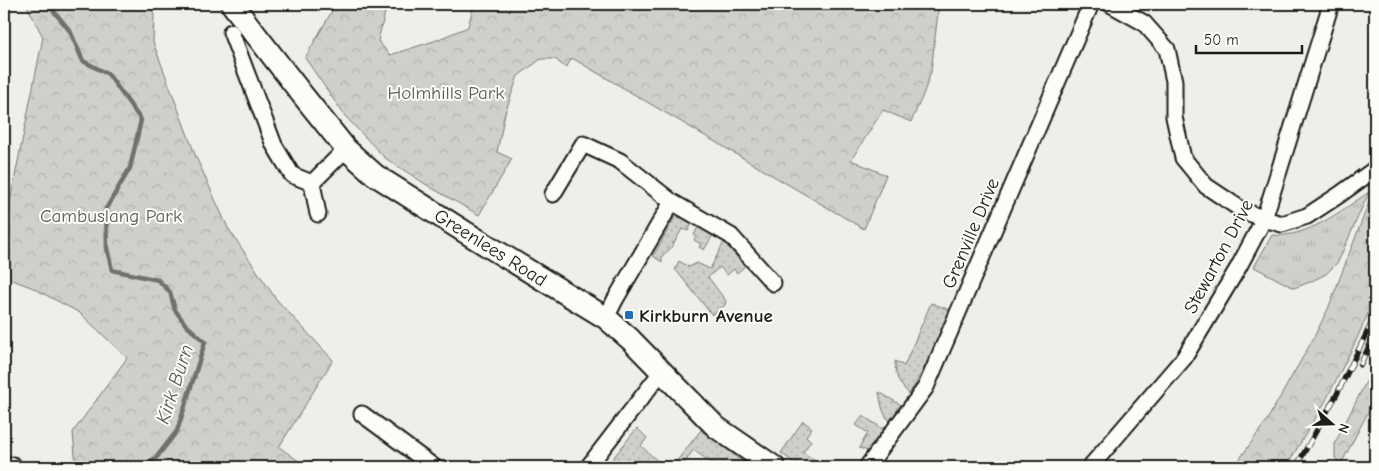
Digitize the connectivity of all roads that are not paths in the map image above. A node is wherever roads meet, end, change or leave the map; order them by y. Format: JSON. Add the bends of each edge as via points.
{"nodes":[{"id":1,"x":232,"y":4,"type":"edge"},
{"id":2,"x":1091,"y":4,"type":"edge"},
{"id":3,"x":1110,"y":4,"type":"edge"},
{"id":4,"x":1331,"y":4,"type":"edge"},
{"id":5,"x":231,"y":32,"type":"dead end"},
{"id":6,"x":346,"y":149,"type":"junction"},
{"id":7,"x":1375,"y":170,"type":"edge"},
{"id":8,"x":312,"y":183,"type":"junction"},
{"id":9,"x":553,"y":194,"type":"dead end"},
{"id":10,"x":672,"y":202,"type":"junction"},
{"id":11,"x":318,"y":214,"type":"dead end"},
{"id":12,"x":1264,"y":220,"type":"junction"},
{"id":13,"x":773,"y":283,"type":"dead end"},
{"id":14,"x":606,"y":318,"type":"junction"},
{"id":15,"x":662,"y":371,"type":"junction"},
{"id":16,"x":362,"y":414,"type":"dead end"},
{"id":17,"x":434,"y":467,"type":"edge"},
{"id":18,"x":588,"y":467,"type":"edge"},
{"id":19,"x":774,"y":467,"type":"edge"},
{"id":20,"x":868,"y":467,"type":"edge"},
{"id":21,"x":1090,"y":467,"type":"edge"}],
"edges":[{"from":1,"to":6,"type":"main road","name":"Greenlees Road"},
{"from":2,"to":20,"type":"street","name":"Grenville Drive","via":[[926,387]]},
{"from":3,"to":12,"type":"street","via":[[1144,23],[1166,49],[1174,80],[1174,117],[1183,158],[1206,186]]},
{"from":4,"to":12,"type":"street","name":"Stewarton Drive"},
{"from":5,"to":8,"type":"street","via":[[274,144],[292,175]]},
{"from":6,"to":8,"type":"street"},
{"from":6,"to":14,"type":"main road","name":"Greenlees Road","via":[[375,175]]},
{"from":7,"to":12,"type":"street","via":[[1307,216],[1282,224]]},
{"from":8,"to":11,"type":"street"},
{"from":9,"to":10,"type":"street","via":[[583,144],[620,161]]},
{"from":10,"to":13,"type":"street","via":[[731,236]]},
{"from":10,"to":14,"type":"street"},
{"from":12,"to":21,"type":"street","name":"Stewarton Drive","via":[[1184,358]]},
{"from":14,"to":15,"type":"main road","name":"Greenlees Road"},
{"from":15,"to":18,"type":"street"},
{"from":15,"to":19,"type":"main road","name":"Greenlees Road","via":[[716,427]]},
{"from":16,"to":17,"type":"street"}]}
